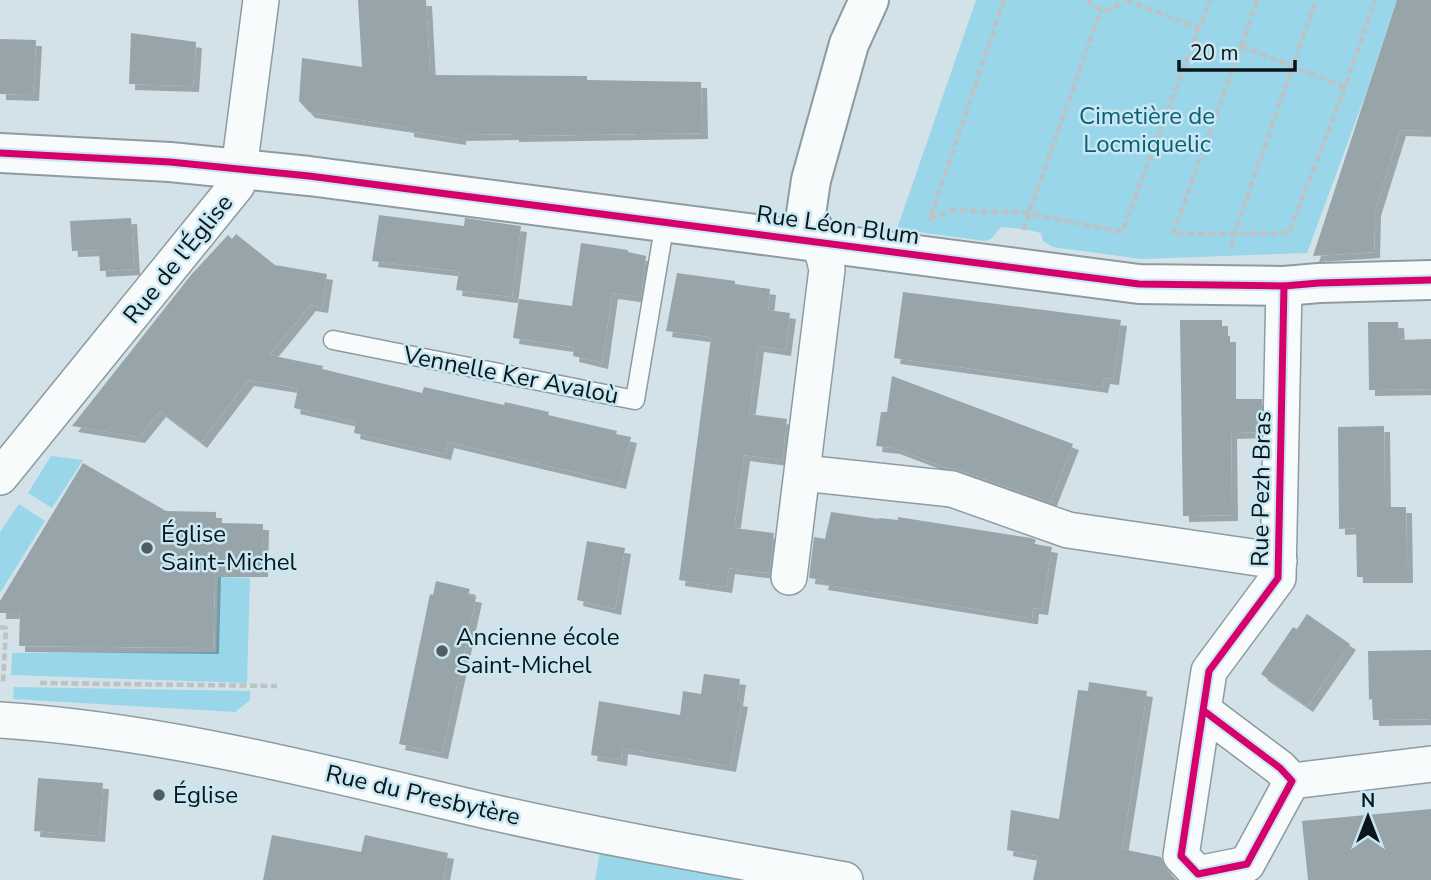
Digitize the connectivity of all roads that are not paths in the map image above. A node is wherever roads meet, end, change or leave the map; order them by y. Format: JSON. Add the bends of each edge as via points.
{"nodes":[{"id":1,"x":261,"y":0,"type":"edge"},
{"id":2,"x":869,"y":0,"type":"edge"},
{"id":3,"x":0,"y":153,"type":"edge"},
{"id":4,"x":241,"y":170,"type":"junction"},
{"id":5,"x":665,"y":222,"type":"junction"},
{"id":6,"x":820,"y":242,"type":"junction"},
{"id":7,"x":1431,"y":280,"type":"edge"},
{"id":8,"x":1284,"y":286,"type":"junction"},
{"id":9,"x":333,"y":340,"type":"dead end"},
{"id":10,"x":803,"y":472,"type":"junction"},
{"id":11,"x":0,"y":477,"type":"edge"},
{"id":12,"x":1279,"y":561,"type":"junction"},
{"id":13,"x":789,"y":577,"type":"dead end"},
{"id":14,"x":1204,"y":711,"type":"junction"},
{"id":15,"x":0,"y":720,"type":"edge"},
{"id":16,"x":1431,"y":764,"type":"edge"},
{"id":17,"x":1292,"y":781,"type":"junction"},
{"id":18,"x":1177,"y":868,"type":"edge"},
{"id":19,"x":845,"y":880,"type":"edge"}],
"edges":[{"from":1,"to":4,"type":"street","name":"Rue de l'Église"},
{"from":2,"to":6,"type":"street","via":[[849,44],[811,180],[806,215]]},
{"from":3,"to":4,"type":"street","name":"Rue Léon Blum"},
{"from":4,"to":5,"type":"street","name":"Rue Léon Blum"},
{"from":4,"to":11,"type":"street","name":"Rue de l'Église","via":[[237,185]]},
{"from":5,"to":6,"type":"street","name":"Rue Léon Blum"},
{"from":5,"to":9,"type":"lane","name":"Vennelle Ker Avaloù","via":[[635,400]]},
{"from":6,"to":8,"type":"street","name":"Rue Léon Blum","via":[[1139,284]]},
{"from":6,"to":10,"type":"street","via":[[827,269]]},
{"from":7,"to":8,"type":"street","name":"Rue Léon Blum"},
{"from":8,"to":12,"type":"street","name":"Rue Pezh Bras"},
{"from":10,"to":12,"type":"street","via":[[952,489],[1068,530]]},
{"from":10,"to":13,"type":"street"},
{"from":12,"to":14,"type":"street","name":"Rue Pezh Bras","via":[[1278,578],[1209,671]]},
{"from":14,"to":17,"type":"street"},
{"from":14,"to":18,"type":"street","name":"Rue Pezh Bras"},
{"from":15,"to":19,"type":"street","name":"Rue du Presbytère","via":[[71,725],[243,754],[635,842]]},
{"from":16,"to":17,"type":"street"},
{"from":17,"to":18,"type":"street","name":"Rue Pezh Bras","via":[[1247,864],[1198,874]]}]}
